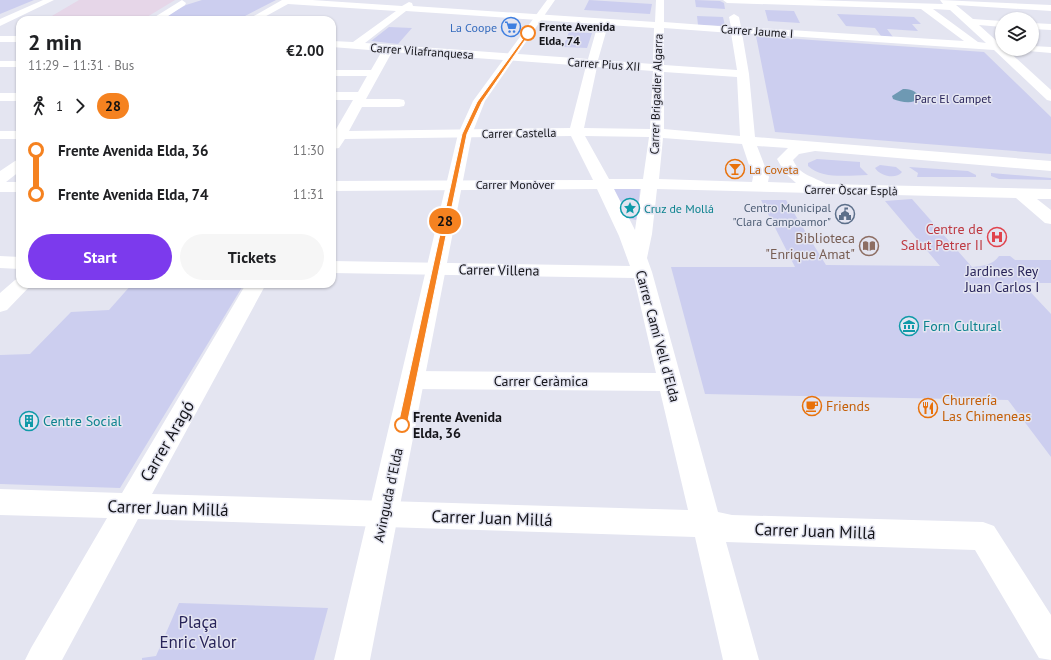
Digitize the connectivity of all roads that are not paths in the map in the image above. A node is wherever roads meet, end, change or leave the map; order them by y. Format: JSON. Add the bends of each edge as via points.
{"nodes":[{"id":1,"x":50,"y":0,"type":"edge"},
{"id":2,"x":416,"y":0,"type":"edge"},
{"id":3,"x":660,"y":0,"type":"edge"},
{"id":4,"x":727,"y":0,"type":"edge"},
{"id":5,"x":731,"y":0,"type":"edge"},
{"id":6,"x":287,"y":1,"type":"edge"},
{"id":7,"x":185,"y":2,"type":"edge"},
{"id":8,"x":947,"y":3,"type":"edge"},
{"id":9,"x":476,"y":4,"type":"dead end"},
{"id":10,"x":799,"y":5,"type":"edge"},
{"id":11,"x":923,"y":6,"type":"junction"},
{"id":12,"x":1051,"y":8,"type":"edge"},
{"id":13,"x":405,"y":9,"type":"junction"},
{"id":14,"x":545,"y":9,"type":"edge"},
{"id":15,"x":467,"y":13,"type":"junction"},
{"id":16,"x":162,"y":16,"type":"edge"},
{"id":17,"x":259,"y":16,"type":"edge"},
{"id":18,"x":604,"y":21,"type":"junction"},
{"id":19,"x":970,"y":22,"type":"junction"},
{"id":20,"x":0,"y":23,"type":"edge"},
{"id":21,"x":808,"y":23,"type":"dead end"},
{"id":22,"x":384,"y":24,"type":"junction"},
{"id":23,"x":995,"y":24,"type":"edge"},
{"id":24,"x":396,"y":25,"type":"dead end"},
{"id":25,"x":659,"y":25,"type":"junction"},
{"id":26,"x":1039,"y":26,"type":"edge"},
{"id":27,"x":1051,"y":27,"type":"edge"},
{"id":28,"x":738,"y":30,"type":"junction"},
{"id":29,"x":814,"y":35,"type":"junction"},
{"id":30,"x":0,"y":39,"type":"edge"},
{"id":31,"x":16,"y":39,"type":"edge"},
{"id":32,"x":995,"y":43,"type":"edge"},
{"id":33,"x":336,"y":44,"type":"edge"},
{"id":34,"x":975,"y":45,"type":"junction"},
{"id":35,"x":355,"y":46,"type":"junction"},
{"id":36,"x":995,"y":47,"type":"edge"},
{"id":37,"x":389,"y":48,"type":"junction"},
{"id":38,"x":1039,"y":49,"type":"edge"},
{"id":39,"x":1051,"y":50,"type":"edge"},
{"id":40,"x":1009,"y":56,"type":"edge"},
{"id":41,"x":512,"y":57,"type":"junction"},
{"id":42,"x":592,"y":63,"type":"junction"},
{"id":43,"x":0,"y":64,"type":"edge"},
{"id":44,"x":16,"y":64,"type":"edge"},
{"id":45,"x":658,"y":68,"type":"junction"},
{"id":46,"x":336,"y":73,"type":"edge"},
{"id":47,"x":375,"y":73,"type":"junction"},
{"id":48,"x":743,"y":74,"type":"junction"},
{"id":49,"x":1030,"y":77,"type":"junction"},
{"id":50,"x":1051,"y":78,"type":"edge"},
{"id":51,"x":0,"y":97,"type":"edge"},
{"id":52,"x":16,"y":97,"type":"edge"},
{"id":53,"x":336,"y":97,"type":"edge"},
{"id":54,"x":1051,"y":97,"type":"edge"},
{"id":55,"x":360,"y":100,"type":"junction"},
{"id":56,"x":400,"y":103,"type":"dead end"},
{"id":57,"x":576,"y":132,"type":"junction"},
{"id":58,"x":657,"y":133,"type":"junction"},
{"id":59,"x":465,"y":134,"type":"junction"},
{"id":60,"x":336,"y":135,"type":"edge"},
{"id":61,"x":16,"y":137,"type":"edge"},
{"id":62,"x":1,"y":141,"type":"edge"},
{"id":63,"x":748,"y":142,"type":"junction"},
{"id":64,"x":813,"y":147,"type":"junction"},
{"id":65,"x":1051,"y":166,"type":"edge"},
{"id":66,"x":16,"y":167,"type":"edge"},
{"id":67,"x":0,"y":179,"type":"edge"},
{"id":68,"x":602,"y":184,"type":"junction"},
{"id":69,"x":650,"y":184,"type":"junction"},
{"id":70,"x":453,"y":185,"type":"junction"},
{"id":71,"x":336,"y":186,"type":"edge"},
{"id":72,"x":759,"y":186,"type":"junction"},
{"id":73,"x":0,"y":187,"type":"edge"},
{"id":74,"x":16,"y":187,"type":"edge"},
{"id":75,"x":830,"y":189,"type":"junction"},
{"id":76,"x":1021,"y":194,"type":"junction"},
{"id":77,"x":1051,"y":194,"type":"edge"},
{"id":78,"x":1051,"y":219,"type":"edge"},
{"id":79,"x":0,"y":262,"type":"edge"},
{"id":80,"x":16,"y":263,"type":"edge"},
{"id":81,"x":640,"y":265,"type":"junction"},
{"id":82,"x":336,"y":267,"type":"edge"},
{"id":83,"x":435,"y":269,"type":"junction"},
{"id":84,"x":18,"y":288,"type":"edge"},
{"id":85,"x":254,"y":288,"type":"edge"},
{"id":86,"x":0,"y":306,"type":"edge"},
{"id":87,"x":412,"y":380,"type":"junction"},
{"id":88,"x":670,"y":382,"type":"junction"},
{"id":89,"x":0,"y":502,"type":"edge"},
{"id":90,"x":130,"y":506,"type":"junction"},
{"id":91,"x":383,"y":515,"type":"junction"},
{"id":92,"x":706,"y":524,"type":"junction"},
{"id":93,"x":1051,"y":646,"type":"edge"},
{"id":94,"x":43,"y":660,"type":"edge"},
{"id":95,"x":352,"y":660,"type":"edge"},
{"id":96,"x":741,"y":660,"type":"edge"}],
"edges":[{"from":1,"to":20,"type":"street"},
{"from":2,"to":13,"type":"street"},
{"from":3,"to":25,"type":"street","name":"Carrer Brigadier Algarra"},
{"from":4,"to":5,"type":"street"},
{"from":5,"to":10,"type":"street"},
{"from":5,"to":28,"type":"street"},
{"from":6,"to":13,"type":"street","name":"Carrer Jaume I"},
{"from":6,"to":17,"type":"street"},
{"from":7,"to":16,"type":"street"},
{"from":8,"to":11,"type":"street"},
{"from":8,"to":12,"type":"street"},
{"from":8,"to":19,"type":"street"},
{"from":9,"to":15,"type":"street"},
{"from":10,"to":11,"type":"street"},
{"from":11,"to":34,"type":"street"},
{"from":13,"to":15,"type":"street","name":"Carrer Jaume I"},
{"from":13,"to":22,"type":"street"},
{"from":14,"to":15,"type":"street","name":"Carrer Jaume I"},
{"from":14,"to":18,"type":"street","name":"Carrer Jaume I"},
{"from":14,"to":41,"type":"street","name":"Avinguda d'Elda"},
{"from":18,"to":25,"type":"street","name":"Carrer Jaume I"},
{"from":18,"to":42,"type":"street"},
{"from":19,"to":23,"type":"street"},
{"from":19,"to":32,"type":"street"},
{"from":21,"to":29,"type":"street"},
{"from":22,"to":24,"type":"street"},
{"from":22,"to":35,"type":"street"},
{"from":25,"to":28,"type":"street","name":"Carrer Jaume I"},
{"from":25,"to":45,"type":"street","name":"Carrer Brigadier Algarra"},
{"from":26,"to":27,"type":"street"},
{"from":28,"to":29,"type":"street","name":"Carrer Jaume I"},
{"from":28,"to":48,"type":"street"},
{"from":29,"to":34,"type":"street","name":"Carrer Jaume I"},
{"from":30,"to":31,"type":"street"},
{"from":33,"to":35,"type":"street","name":"Carrer Vilafranquesa"},
{"from":34,"to":36,"type":"street","name":"Carrer Jaume I"},
{"from":35,"to":37,"type":"street","name":"Carrer Vilafranquesa"},
{"from":37,"to":41,"type":"street","name":"Carrer Vilafranquesa"},
{"from":37,"to":47,"type":"street"},
{"from":38,"to":39,"type":"street"},
{"from":40,"to":49,"type":"street"},
{"from":41,"to":42,"type":"street","name":"Carrer Pius XII"},
{"from":41,"to":59,"type":"street","name":"Avinguda d'Elda","via":[[479,102]]},
{"from":42,"to":45,"type":"street","name":"Carrer Pius XII"},
{"from":42,"to":57,"type":"street"},
{"from":43,"to":44,"type":"street"},
{"from":45,"to":48,"type":"street","name":"Carrer Pius XII"},
{"from":45,"to":58,"type":"street","name":"Carrer Brigadier Algarra"},
{"from":46,"to":47,"type":"street"},
{"from":47,"to":55,"type":"street"},
{"from":48,"to":63,"type":"street"},
{"from":49,"to":50,"type":"street"},
{"from":49,"to":54,"type":"street"},
{"from":51,"to":52,"type":"street"},
{"from":53,"to":55,"type":"street"},
{"from":55,"to":56,"type":"street"},
{"from":55,"to":60,"type":"street"},
{"from":57,"to":58,"type":"street","name":"Carrer Castella"},
{"from":57,"to":59,"type":"street","name":"Carrer Castella"},
{"from":57,"to":68,"type":"street","name":"Carrer Camí Vell d'Elda"},
{"from":58,"to":63,"type":"street","name":"Carrer Castella"},
{"from":58,"to":69,"type":"street","name":"Carrer Brigadier Algarra"},
{"from":59,"to":60,"type":"street","name":"Carrer Castella"},
{"from":59,"to":70,"type":"street","name":"Avinguda d'Elda"},
{"from":61,"to":62,"type":"street"},
{"from":63,"to":64,"type":"street"},
{"from":63,"to":72,"type":"street","via":[[762,177]]},
{"from":64,"to":65,"type":"street"},
{"from":64,"to":75,"type":"street","via":[[794,151],[785,159],[789,170],[805,181]]},
{"from":66,"to":67,"type":"street"},
{"from":68,"to":69,"type":"street","name":"Carrer Monòver"},
{"from":68,"to":70,"type":"street","name":"Carrer Monòver"},
{"from":68,"to":81,"type":"street","name":"Carrer Camí Vell d'Elda"},
{"from":69,"to":72,"type":"street","name":"Carrer Òscar Esplà"},
{"from":69,"to":81,"type":"street","name":"Carrer Brigadier Algarra"},
{"from":70,"to":71,"type":"street","name":"Carrer Monòver"},
{"from":70,"to":83,"type":"street","name":"Avinguda d'Elda"},
{"from":72,"to":75,"type":"street","name":"Carrer Òscar Esplà"},
{"from":73,"to":74,"type":"street"},
{"from":75,"to":76,"type":"street","name":"Carrer Òscar Esplà"},
{"from":76,"to":77,"type":"street","name":"Carrer Òscar Esplà"},
{"from":76,"to":78,"type":"street"},
{"from":79,"to":80,"type":"street"},
{"from":81,"to":83,"type":"street","name":"Carrer Villena"},
{"from":81,"to":88,"type":"street","name":"Carrer Camí Vell d'Elda"},
{"from":82,"to":83,"type":"street","name":"Carrer Villena"},
{"from":83,"to":87,"type":"street","name":"Avinguda d'Elda"},
{"from":84,"to":86,"type":"street"},
{"from":85,"to":90,"type":"street","name":"Carrer Aragó"},
{"from":87,"to":88,"type":"street","name":"Carrer Ceràmica"},
{"from":87,"to":91,"type":"street","name":"Avinguda d'Elda"},
{"from":88,"to":92,"type":"street","name":"Carrer Camí Vell d'Elda"},
{"from":89,"to":90,"type":"street","name":"Carrer Juan Millá"},
{"from":90,"to":91,"type":"street","name":"Carrer Juan Millá"},
{"from":90,"to":94,"type":"street","name":"Carrer Aragó"},
{"from":91,"to":92,"type":"street","name":"Carrer Juan Millá"},
{"from":91,"to":95,"type":"street","name":"Avinguda d'Elda"},
{"from":92,"to":93,"type":"street","name":"Carrer Juan Millá","via":[[732,529],[983,536]]},
{"from":92,"to":96,"type":"street","name":"Carrer Camí Vell d'Elda"}]}
